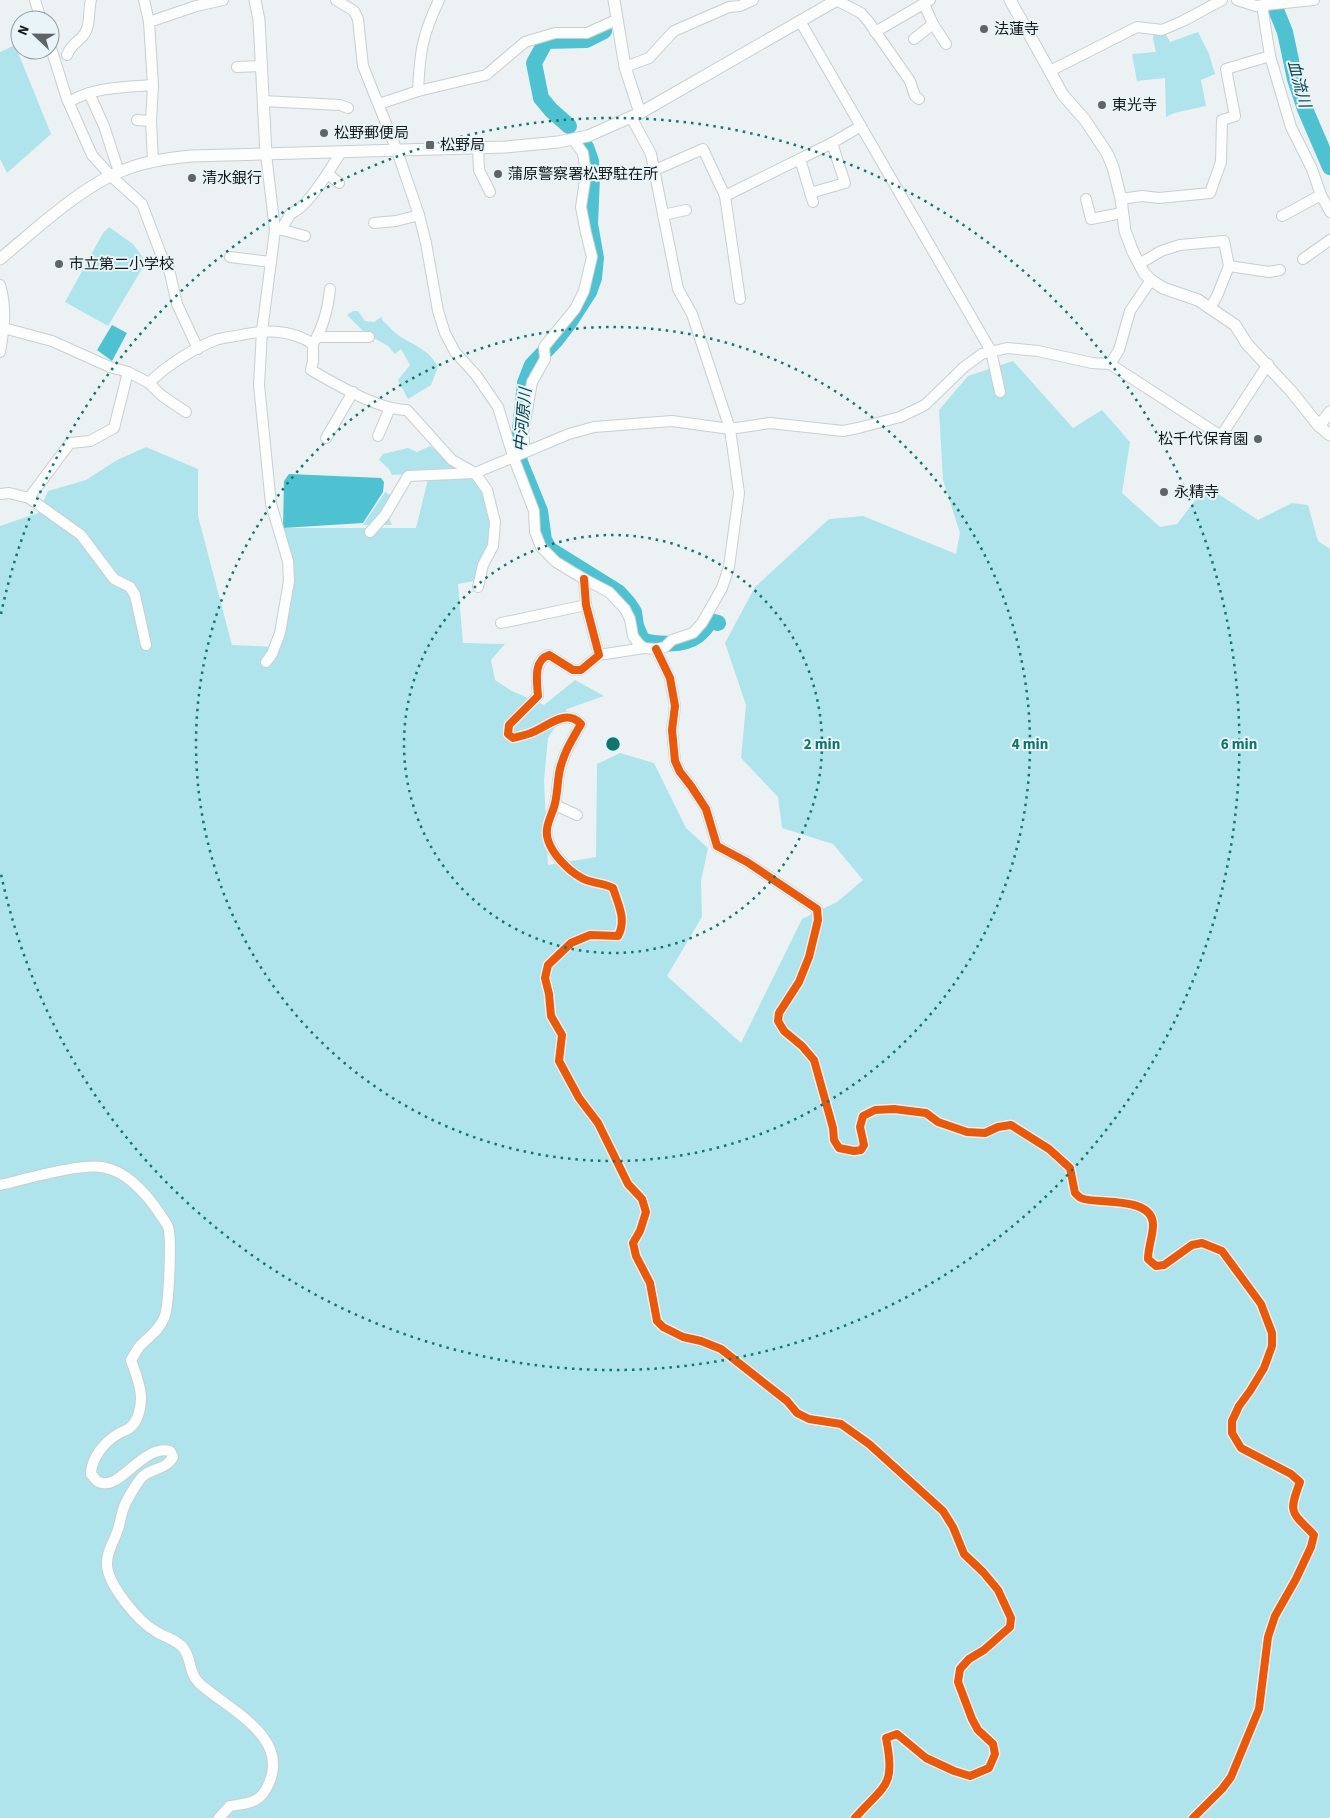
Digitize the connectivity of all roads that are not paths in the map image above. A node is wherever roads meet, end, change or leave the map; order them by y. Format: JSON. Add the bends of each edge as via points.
{"nodes":[{"id":1,"x":91,"y":0,"type":"edge"},
{"id":2,"x":144,"y":0,"type":"edge"},
{"id":3,"x":223,"y":0,"type":"edge"},
{"id":4,"x":255,"y":0,"type":"edge"},
{"id":5,"x":336,"y":0,"type":"edge"},
{"id":6,"x":439,"y":0,"type":"edge"},
{"id":7,"x":614,"y":0,"type":"edge"},
{"id":8,"x":753,"y":0,"type":"edge"},
{"id":9,"x":836,"y":0,"type":"edge"},
{"id":10,"x":1010,"y":0,"type":"edge"},
{"id":11,"x":1222,"y":0,"type":"edge"},
{"id":12,"x":1237,"y":0,"type":"edge"},
{"id":13,"x":1314,"y":0,"type":"edge"},
{"id":14,"x":927,"y":2,"type":"edge"},
{"id":15,"x":182,"y":5,"type":"edge"},
{"id":16,"x":1266,"y":5,"type":"junction"},
{"id":17,"x":616,"y":20,"type":"junction"},
{"id":18,"x":800,"y":21,"type":"junction"},
{"id":19,"x":150,"y":22,"type":"junction"},
{"id":20,"x":933,"y":24,"type":"junction"},
{"id":21,"x":876,"y":32,"type":"junction"},
{"id":22,"x":914,"y":39,"type":"dead end"},
{"id":23,"x":946,"y":44,"type":"dead end"},
{"id":24,"x":67,"y":55,"type":"dead end"},
{"id":25,"x":1270,"y":56,"type":"junction"},
{"id":26,"x":55,"y":60,"type":"edge"},
{"id":27,"x":262,"y":66,"type":"junction"},
{"id":28,"x":237,"y":67,"type":"dead end"},
{"id":29,"x":625,"y":67,"type":"junction"},
{"id":30,"x":1050,"y":71,"type":"junction"},
{"id":31,"x":153,"y":84,"type":"junction"},
{"id":32,"x":418,"y":91,"type":"junction"},
{"id":33,"x":89,"y":93,"type":"junction"},
{"id":34,"x":919,"y":99,"type":"dead end"},
{"id":35,"x":263,"y":101,"type":"junction"},
{"id":36,"x":69,"y":102,"type":"junction"},
{"id":37,"x":379,"y":104,"type":"junction"},
{"id":38,"x":348,"y":108,"type":"dead end"},
{"id":39,"x":636,"y":115,"type":"junction"},
{"id":40,"x":137,"y":120,"type":"dead end"},
{"id":41,"x":151,"y":121,"type":"junction"},
{"id":42,"x":861,"y":126,"type":"junction"},
{"id":43,"x":573,"y":139,"type":"junction"},
{"id":44,"x":832,"y":143,"type":"junction"},
{"id":45,"x":478,"y":148,"type":"junction"},
{"id":46,"x":397,"y":151,"type":"junction"},
{"id":47,"x":341,"y":152,"type":"junction"},
{"id":48,"x":266,"y":154,"type":"junction"},
{"id":49,"x":800,"y":159,"type":"junction"},
{"id":50,"x":153,"y":160,"type":"junction"},
{"id":51,"x":655,"y":170,"type":"junction"},
{"id":52,"x":115,"y":174,"type":"junction"},
{"id":53,"x":328,"y":174,"type":"junction"},
{"id":54,"x":339,"y":183,"type":"dead end"},
{"id":55,"x":490,"y":192,"type":"dead end"},
{"id":56,"x":1321,"y":195,"type":"junction"},
{"id":57,"x":725,"y":196,"type":"junction"},
{"id":58,"x":1086,"y":199,"type":"dead end"},
{"id":59,"x":1120,"y":199,"type":"junction"},
{"id":60,"x":686,"y":210,"type":"dead end"},
{"id":61,"x":1330,"y":212,"type":"edge"},
{"id":62,"x":1122,"y":213,"type":"junction"},
{"id":63,"x":418,"y":215,"type":"junction"},
{"id":64,"x":664,"y":215,"type":"junction"},
{"id":65,"x":1282,"y":216,"type":"dead end"},
{"id":66,"x":374,"y":223,"type":"dead end"},
{"id":67,"x":278,"y":229,"type":"junction"},
{"id":68,"x":305,"y":236,"type":"dead end"},
{"id":69,"x":1330,"y":240,"type":"edge"},
{"id":70,"x":2,"y":253,"type":"edge"},
{"id":71,"x":230,"y":257,"type":"dead end"},
{"id":72,"x":1303,"y":259,"type":"dead end"},
{"id":73,"x":270,"y":262,"type":"junction"},
{"id":74,"x":1139,"y":264,"type":"junction"},
{"id":75,"x":1229,"y":266,"type":"junction"},
{"id":76,"x":1280,"y":270,"type":"dead end"},
{"id":77,"x":1151,"y":280,"type":"junction"},
{"id":78,"x":0,"y":286,"type":"edge"},
{"id":79,"x":330,"y":289,"type":"dead end"},
{"id":80,"x":740,"y":299,"type":"dead end"},
{"id":81,"x":1210,"y":308,"type":"junction"},
{"id":82,"x":2,"y":327,"type":"edge"},
{"id":83,"x":262,"y":331,"type":"junction"},
{"id":84,"x":369,"y":336,"type":"dead end"},
{"id":85,"x":315,"y":341,"type":"junction"},
{"id":86,"x":198,"y":348,"type":"junction"},
{"id":87,"x":991,"y":351,"type":"junction"},
{"id":88,"x":0,"y":352,"type":"edge"},
{"id":89,"x":1110,"y":364,"type":"junction"},
{"id":90,"x":1268,"y":364,"type":"junction"},
{"id":91,"x":128,"y":372,"type":"junction"},
{"id":92,"x":149,"y":383,"type":"junction"},
{"id":93,"x":353,"y":392,"type":"junction"},
{"id":94,"x":1000,"y":392,"type":"dead end"},
{"id":95,"x":390,"y":408,"type":"junction"},
{"id":96,"x":186,"y":412,"type":"dead end"},
{"id":97,"x":1330,"y":412,"type":"edge"},
{"id":98,"x":1319,"y":426,"type":"junction"},
{"id":99,"x":730,"y":429,"type":"junction"},
{"id":100,"x":1330,"y":435,"type":"edge"},
{"id":101,"x":378,"y":436,"type":"dead end"},
{"id":102,"x":326,"y":438,"type":"dead end"},
{"id":103,"x":525,"y":452,"type":"junction"},
{"id":104,"x":513,"y":456,"type":"junction"},
{"id":105,"x":475,"y":473,"type":"junction"},
{"id":106,"x":0,"y":494,"type":"edge"},
{"id":107,"x":29,"y":498,"type":"junction"},
{"id":108,"x":370,"y":532,"type":"dead end"},
{"id":109,"x":584,"y":579,"type":"junction"},
{"id":110,"x":478,"y":587,"type":"dead end"},
{"id":111,"x":586,"y":604,"type":"junction"},
{"id":112,"x":501,"y":623,"type":"dead end"},
{"id":113,"x":146,"y":645,"type":"dead end"},
{"id":114,"x":644,"y":648,"type":"junction"},
{"id":115,"x":656,"y":649,"type":"junction"},
{"id":116,"x":599,"y":655,"type":"junction"},
{"id":117,"x":266,"y":662,"type":"dead end"},
{"id":118,"x":555,"y":805,"type":"junction"},
{"id":119,"x":577,"y":815,"type":"dead end"},
{"id":120,"x":0,"y":1185,"type":"edge"},
{"id":121,"x":219,"y":1818,"type":"edge"},
{"id":122,"x":855,"y":1818,"type":"edge"},
{"id":123,"x":1193,"y":1818,"type":"edge"}],
"edges":[{"from":1,"to":24,"type":"street","via":[[84,34],[71,45]]},
{"from":2,"to":19,"type":"street"},
{"from":3,"to":15,"type":"street"},
{"from":4,"to":27,"type":"street"},
{"from":5,"to":37,"type":"street","via":[[354,11],[358,19],[363,66]]},
{"from":6,"to":32,"type":"street","via":[[423,37]]},
{"from":7,"to":17,"type":"street"},
{"from":8,"to":29,"type":"street","via":[[674,31],[649,58]]},
{"from":9,"to":18,"type":"street"},
{"from":9,"to":21,"type":"street","via":[[861,13]]},
{"from":10,"to":30,"type":"street"},
{"from":11,"to":30,"type":"street","via":[[1162,30],[1136,27]]},
{"from":12,"to":16,"type":"street","via":[[1256,6]]},
{"from":13,"to":16,"type":"street"},
{"from":14,"to":20,"type":"street"},
{"from":14,"to":21,"type":"street"},
{"from":15,"to":19,"type":"street"},
{"from":16,"to":25,"type":"street"},
{"from":17,"to":29,"type":"street"},
{"from":17,"to":32,"type":"street","via":[[587,33],[555,33],[525,42],[486,75]]},
{"from":18,"to":39,"type":"street"},
{"from":18,"to":42,"type":"street"},
{"from":19,"to":31,"type":"street"},
{"from":20,"to":22,"type":"street"},
{"from":20,"to":23,"type":"street"},
{"from":21,"to":34,"type":"street"},
{"from":25,"to":56,"type":"street","via":[[1291,127]]},
{"from":25,"to":59,"type":"street","via":[[1226,69],[1235,116],[1222,120],[1221,162],[1210,193]]},
{"from":26,"to":36,"type":"street"},
{"from":27,"to":28,"type":"street"},
{"from":27,"to":35,"type":"street"},
{"from":29,"to":39,"type":"street"},
{"from":30,"to":59,"type":"street","via":[[1063,95],[1107,153]]},
{"from":31,"to":33,"type":"street"},
{"from":31,"to":41,"type":"street"},
{"from":32,"to":37,"type":"street"},
{"from":33,"to":36,"type":"street"},
{"from":33,"to":52,"type":"street","via":[[104,126]]},
{"from":35,"to":38,"type":"street"},
{"from":35,"to":48,"type":"street"},
{"from":36,"to":52,"type":"street","via":[[92,155]]},
{"from":37,"to":46,"type":"street"},
{"from":39,"to":43,"type":"street","via":[[588,136]]},
{"from":39,"to":51,"type":"street"},
{"from":40,"to":41,"type":"street"},
{"from":41,"to":50,"type":"street"},
{"from":42,"to":44,"type":"street"},
{"from":42,"to":87,"type":"street"},
{"from":43,"to":45,"type":"street"},
{"from":43,"to":103,"type":"street","via":[[583,153],[586,174],[581,207],[592,257],[575,309],[544,347],[545,359],[532,382],[523,433]]},
{"from":44,"to":49,"type":"street"},
{"from":44,"to":49,"type":"street","via":[[845,183],[812,198]]},
{"from":45,"to":46,"type":"street"},
{"from":45,"to":55,"type":"street","via":[[479,170]]},
{"from":46,"to":47,"type":"street"},
{"from":46,"to":63,"type":"street"},
{"from":47,"to":48,"type":"street"},
{"from":47,"to":53,"type":"street"},
{"from":48,"to":50,"type":"street"},
{"from":48,"to":67,"type":"street"},
{"from":49,"to":57,"type":"street"},
{"from":50,"to":52,"type":"street"},
{"from":51,"to":57,"type":"street","via":[[704,149]]},
{"from":51,"to":64,"type":"street"},
{"from":52,"to":70,"type":"street","via":[[89,189]]},
{"from":52,"to":86,"type":"street","via":[[142,204],[169,269],[177,304]]},
{"from":53,"to":54,"type":"street"},
{"from":53,"to":67,"type":"street","via":[[297,212],[292,213]]},
{"from":56,"to":61,"type":"street"},
{"from":56,"to":65,"type":"street"},
{"from":57,"to":80,"type":"street"},
{"from":58,"to":62,"type":"street","via":[[1091,219]]},
{"from":59,"to":62,"type":"street"},
{"from":60,"to":64,"type":"street"},
{"from":62,"to":74,"type":"street","via":[[1125,231]]},
{"from":63,"to":66,"type":"street"},
{"from":63,"to":104,"type":"street","via":[[445,333],[498,407]]},
{"from":64,"to":99,"type":"street","via":[[678,289],[692,314]]},
{"from":67,"to":68,"type":"street"},
{"from":67,"to":73,"type":"street"},
{"from":69,"to":72,"type":"street"},
{"from":71,"to":73,"type":"street"},
{"from":73,"to":83,"type":"street"},
{"from":74,"to":75,"type":"street","via":[[1161,251],[1180,245],[1224,241]]},
{"from":74,"to":77,"type":"street"},
{"from":75,"to":76,"type":"street","via":[[1269,272]]},
{"from":75,"to":81,"type":"street"},
{"from":77,"to":81,"type":"street"},
{"from":77,"to":89,"type":"street","via":[[1130,311],[1119,350]]},
{"from":78,"to":82,"type":"street","via":[[4,299]]},
{"from":79,"to":85,"type":"street","via":[[329,305]]},
{"from":81,"to":90,"type":"street","via":[[1235,325],[1247,344]]},
{"from":82,"to":88,"type":"street"},
{"from":82,"to":91,"type":"street","via":[[52,341]]},
{"from":83,"to":85,"type":"street","via":[[296,334]]},
{"from":83,"to":86,"type":"street","via":[[215,340]]},
{"from":83,"to":117,"type":"street","via":[[259,385],[266,467],[271,504],[288,561],[289,581],[280,633]]},
{"from":84,"to":85,"type":"street"},
{"from":85,"to":93,"type":"street","via":[[311,370]]},
{"from":86,"to":92,"type":"street"},
{"from":87,"to":89,"type":"street","via":[[1007,348],[1038,350]]},
{"from":87,"to":94,"type":"street"},
{"from":87,"to":99,"type":"street","via":[[964,367],[925,405],[900,418],[843,431],[770,422]]},
{"from":89,"to":90,"type":"street","via":[[1221,436]]},
{"from":90,"to":98,"type":"street"},
{"from":91,"to":92,"type":"street"},
{"from":91,"to":107,"type":"street","via":[[114,428],[90,441],[70,443]]},
{"from":92,"to":96,"type":"street"},
{"from":93,"to":95,"type":"street"},
{"from":93,"to":102,"type":"street"},
{"from":95,"to":101,"type":"street"},
{"from":95,"to":105,"type":"street","via":[[407,410],[452,460]]},
{"from":97,"to":98,"type":"street"},
{"from":98,"to":100,"type":"street"},
{"from":99,"to":103,"type":"street","via":[[672,421],[594,427]]},
{"from":99,"to":115,"type":"street","via":[[739,493],[729,566],[722,588],[693,633]]},
{"from":103,"to":104,"type":"street"},
{"from":104,"to":105,"type":"street"},
{"from":104,"to":109,"type":"street","via":[[534,511],[535,532],[541,547],[556,562]]},
{"from":105,"to":108,"type":"street","via":[[408,476],[385,515]]},
{"from":105,"to":110,"type":"street","via":[[487,490],[495,522],[493,546],[483,565]]},
{"from":106,"to":107,"type":"street"},
{"from":107,"to":113,"type":"street","via":[[81,535],[114,579],[130,587],[135,595]]},
{"from":109,"to":111,"type":"street"},
{"from":109,"to":114,"type":"street","via":[[609,592],[625,608],[633,636]]},
{"from":111,"to":112,"type":"street"},
{"from":111,"to":116,"type":"street"},
{"from":114,"to":115,"type":"street"},
{"from":114,"to":116,"type":"street"},
{"from":115,"to":123,"type":"street","via":[[670,678],[675,706],[672,730],[675,761],[706,809],[717,846],[817,908],[818,920],[808,957],[778,1021],[814,1060],[834,1140],[839,1148],[861,1150],[864,1145],[860,1127],[864,1116],[875,1110],[926,1113],[938,1122],[967,1132],[985,1133],[1011,1125],[1049,1149],[1070,1168],[1075,1193],[1082,1199],[1134,1205],[1147,1212],[1153,1223],[1148,1259],[1156,1266],[1164,1265],[1192,1245],[1202,1243],[1222,1251],[1264,1310],[1272,1332],[1272,1346],[1264,1368],[1232,1421],[1232,1433],[1241,1448],[1276,1465],[1300,1482],[1292,1502],[1294,1514],[1314,1535],[1296,1579],[1275,1616],[1268,1637],[1259,1709],[1231,1777]]},
{"from":116,"to":118,"type":"street","via":[[581,670],[573,670],[549,655],[543,657],[538,664],[538,696],[509,725],[508,734],[513,738],[569,717],[581,724],[560,768]]},
{"from":118,"to":119,"type":"street"},
{"from":118,"to":122,"type":"street","via":[[547,826],[548,840],[557,855],[581,878],[613,888],[622,917],[618,936],[590,935],[571,943],[548,965],[545,978],[551,1016],[562,1035],[559,1061],[579,1098],[598,1123],[628,1184],[642,1199],[646,1212],[633,1243],[650,1283],[657,1321],[683,1337],[721,1349],[787,1401],[797,1413],[809,1419],[841,1424],[868,1444],[943,1511],[964,1554],[998,1590],[1011,1618],[1010,1627],[960,1669],[958,1682],[978,1730],[993,1744],[995,1754],[989,1768],[970,1776],[954,1771],[926,1758],[897,1734],[891,1735],[886,1738],[891,1759],[890,1776],[884,1789]]},
{"from":120,"to":121,"type":"street","via":[[59,1172],[102,1167],[125,1177],[138,1188],[168,1227],[166,1316],[131,1360],[141,1398],[138,1418],[98,1453],[91,1465],[91,1474],[98,1482],[108,1484],[153,1452],[170,1451],[173,1457],[170,1464],[143,1476],[123,1508],[107,1564],[110,1579],[134,1611],[153,1630],[180,1644],[185,1650],[191,1673],[199,1683],[250,1723],[269,1745],[274,1760],[272,1776],[260,1799],[230,1806]]}]}
